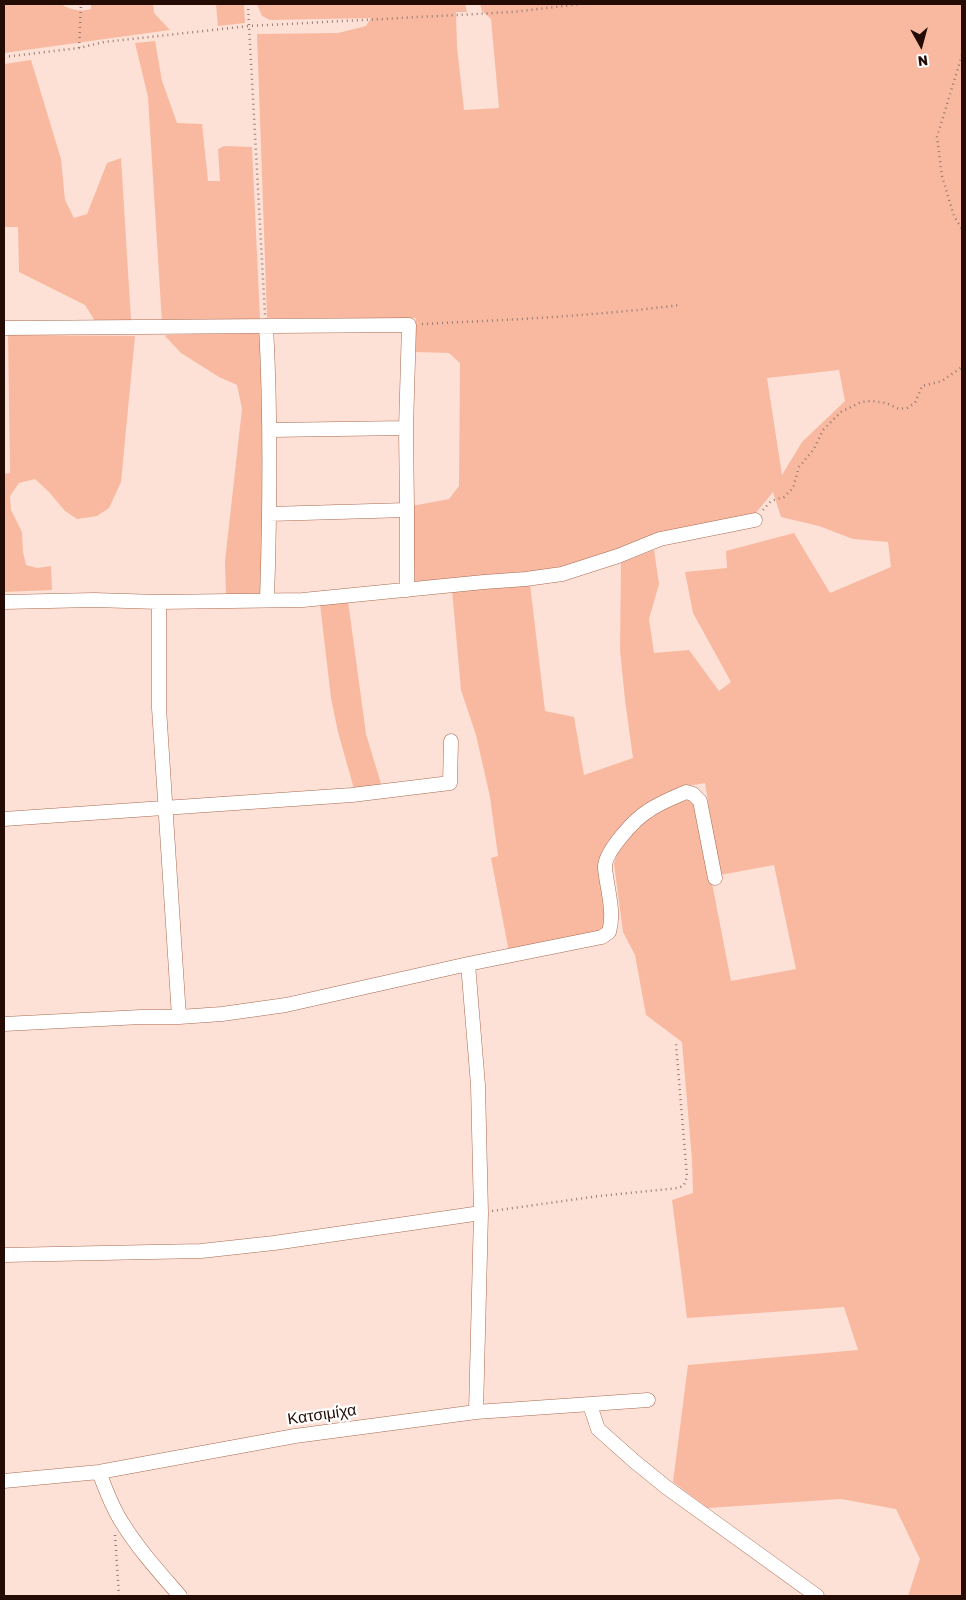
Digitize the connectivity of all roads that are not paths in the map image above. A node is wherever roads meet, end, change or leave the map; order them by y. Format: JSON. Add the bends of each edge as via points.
{"nodes":[{"id":1,"x":266,"y":326,"type":"junction"},
{"id":2,"x":4,"y":328,"type":"edge"},
{"id":3,"x":406,"y":428,"type":"junction"},
{"id":4,"x":270,"y":430,"type":"junction"},
{"id":5,"x":407,"y":510,"type":"junction"},
{"id":6,"x":270,"y":514,"type":"junction"},
{"id":7,"x":755,"y":520,"type":"road end"},
{"id":8,"x":407,"y":590,"type":"junction"},
{"id":9,"x":267,"y":600,"type":"junction"},
{"id":10,"x":4,"y":602,"type":"edge"},
{"id":11,"x":160,"y":602,"type":"junction"},
{"id":12,"x":451,"y":741,"type":"dead end"},
{"id":13,"x":165,"y":807,"type":"junction"},
{"id":14,"x":4,"y":819,"type":"edge"},
{"id":15,"x":715,"y":878,"type":"dead end"},
{"id":16,"x":468,"y":964,"type":"junction"},
{"id":17,"x":179,"y":1017,"type":"junction"},
{"id":18,"x":4,"y":1024,"type":"edge"},
{"id":19,"x":482,"y":1212,"type":"junction"},
{"id":20,"x":4,"y":1255,"type":"edge"},
{"id":21,"x":648,"y":1400,"type":"dead end"},
{"id":22,"x":590,"y":1405,"type":"junction"},
{"id":23,"x":476,"y":1412,"type":"junction"},
{"id":24,"x":99,"y":1472,"type":"junction"},
{"id":25,"x":4,"y":1481,"type":"edge"},
{"id":26,"x":180,"y":1596,"type":"edge"},
{"id":27,"x":817,"y":1596,"type":"edge"}],
"edges":[{"from":1,"to":2,"type":"street"},
{"from":1,"to":3,"type":"street","via":[[409,325]]},
{"from":1,"to":4,"type":"street"},
{"from":3,"to":4,"type":"street"},
{"from":3,"to":5,"type":"street"},
{"from":4,"to":6,"type":"street"},
{"from":5,"to":6,"type":"street"},
{"from":5,"to":8,"type":"street"},
{"from":6,"to":9,"type":"street"},
{"from":7,"to":8,"type":"street","via":[[660,539],[562,574]]},
{"from":8,"to":9,"type":"street","via":[[303,600]]},
{"from":9,"to":11,"type":"street"},
{"from":10,"to":11,"type":"street"},
{"from":11,"to":13,"type":"street","via":[[160,708]]},
{"from":12,"to":13,"type":"street","via":[[450,783],[352,795]]},
{"from":13,"to":14,"type":"street"},
{"from":13,"to":17,"type":"street"},
{"from":15,"to":16,"type":"street","via":[[700,801],[686,792],[649,810],[609,854],[605,866],[612,922],[609,932],[602,937]]},
{"from":16,"to":17,"type":"street","via":[[286,1005]]},
{"from":16,"to":19,"type":"street","via":[[478,1085]]},
{"from":17,"to":18,"type":"street"},
{"from":19,"to":20,"type":"street","via":[[201,1251]]},
{"from":19,"to":23,"type":"street"},
{"from":21,"to":22,"type":"street","name":"Κατσιμίχα"},
{"from":22,"to":23,"type":"street","name":"Κατσιμίχα"},
{"from":22,"to":27,"type":"street","via":[[598,1429],[634,1462]]},
{"from":23,"to":24,"type":"street","name":"Κατσιμίχα","via":[[295,1436]]},
{"from":24,"to":25,"type":"street","name":"Κατσιμίχα"},
{"from":24,"to":26,"type":"street","via":[[122,1523],[148,1560]]}]}
